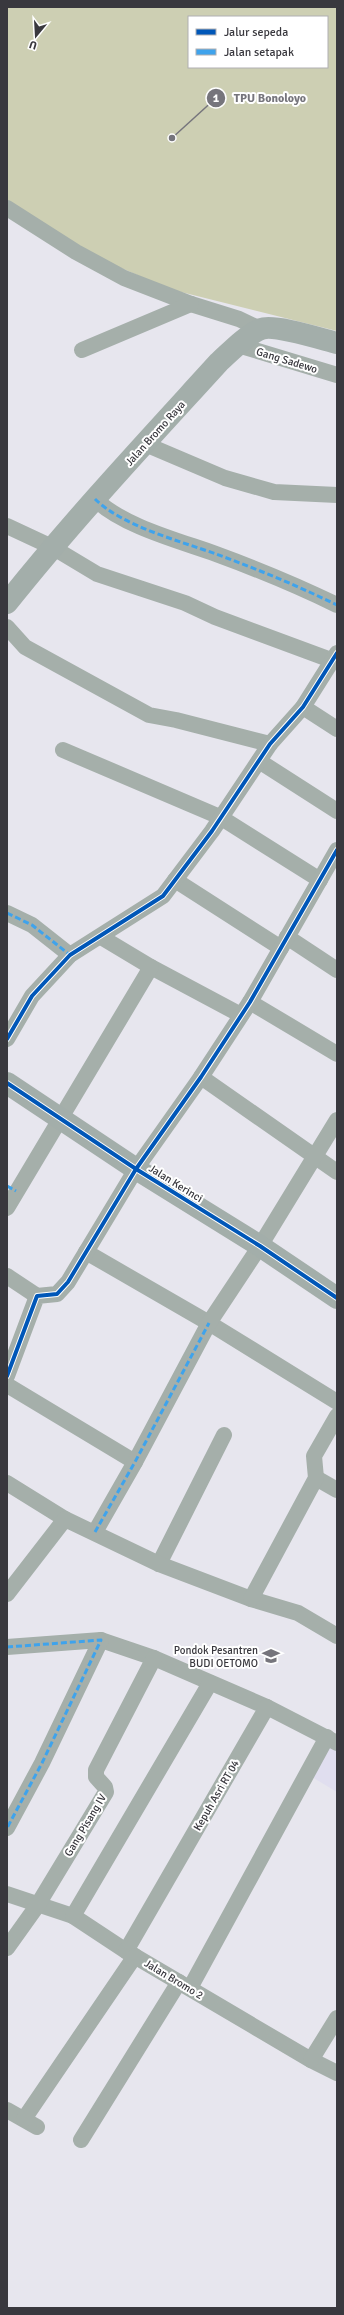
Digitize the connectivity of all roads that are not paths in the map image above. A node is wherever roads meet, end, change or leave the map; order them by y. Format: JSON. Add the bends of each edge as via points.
{"nodes":[{"id":1,"x":7,"y":208,"type":"edge"},
{"id":2,"x":191,"y":304,"type":"junction"},
{"id":3,"x":260,"y":329,"type":"junction"},
{"id":4,"x":337,"y":343,"type":"edge"},
{"id":5,"x":238,"y":345,"type":"junction"},
{"id":6,"x":82,"y":350,"type":"dead end"},
{"id":7,"x":337,"y":375,"type":"edge"},
{"id":8,"x":145,"y":444,"type":"junction"},
{"id":9,"x":337,"y":495,"type":"edge"},
{"id":10,"x":95,"y":498,"type":"junction"},
{"id":11,"x":7,"y":526,"type":"edge"},
{"id":12,"x":52,"y":547,"type":"junction"},
{"id":13,"x":7,"y":603,"type":"edge"},
{"id":14,"x":337,"y":605,"type":"edge"},
{"id":15,"x":7,"y":627,"type":"edge"},
{"id":16,"x":334,"y":657,"type":"edge"},
{"id":17,"x":303,"y":706,"type":"junction"},
{"id":18,"x":337,"y":729,"type":"edge"},
{"id":19,"x":270,"y":744,"type":"junction"},
{"id":20,"x":63,"y":750,"type":"dead end"},
{"id":21,"x":259,"y":761,"type":"junction"},
{"id":22,"x":337,"y":811,"type":"edge"},
{"id":23,"x":220,"y":817,"type":"junction"},
{"id":24,"x":337,"y":850,"type":"edge"},
{"id":25,"x":333,"y":868,"type":"edge"},
{"id":26,"x":175,"y":880,"type":"junction"},
{"id":27,"x":320,"y":880,"type":"junction"},
{"id":28,"x":7,"y":913,"type":"edge"},
{"id":29,"x":101,"y":937,"type":"junction"},
{"id":30,"x":284,"y":943,"type":"junction"},
{"id":31,"x":70,"y":955,"type":"junction"},
{"id":32,"x":151,"y":968,"type":"junction"},
{"id":33,"x":337,"y":970,"type":"edge"},
{"id":34,"x":250,"y":1002,"type":"junction"},
{"id":35,"x":241,"y":1015,"type":"junction"},
{"id":36,"x":7,"y":1039,"type":"edge"},
{"id":37,"x":337,"y":1054,"type":"edge"},
{"id":38,"x":201,"y":1077,"type":"junction"},
{"id":39,"x":7,"y":1083,"type":"edge"},
{"id":40,"x":62,"y":1119,"type":"junction"},
{"id":41,"x":337,"y":1120,"type":"edge"},
{"id":42,"x":315,"y":1157,"type":"junction"},
{"id":43,"x":136,"y":1169,"type":"junction"},
{"id":44,"x":337,"y":1172,"type":"edge"},
{"id":45,"x":12,"y":1189,"type":"edge"},
{"id":46,"x":7,"y":1208,"type":"edge"},
{"id":47,"x":260,"y":1246,"type":"junction"},
{"id":48,"x":86,"y":1252,"type":"junction"},
{"id":49,"x":7,"y":1276,"type":"edge"},
{"id":50,"x":38,"y":1296,"type":"junction"},
{"id":51,"x":337,"y":1298,"type":"edge"},
{"id":52,"x":209,"y":1323,"type":"junction"},
{"id":53,"x":7,"y":1376,"type":"edge"},
{"id":54,"x":7,"y":1385,"type":"edge"},
{"id":55,"x":337,"y":1402,"type":"edge"},
{"id":56,"x":337,"y":1416,"type":"edge"},
{"id":57,"x":224,"y":1435,"type":"dead end"},
{"id":58,"x":135,"y":1462,"type":"junction"},
{"id":59,"x":316,"y":1478,"type":"junction"},
{"id":60,"x":7,"y":1483,"type":"edge"},
{"id":61,"x":337,"y":1490,"type":"edge"},
{"id":62,"x":65,"y":1519,"type":"junction"},
{"id":63,"x":95,"y":1532,"type":"junction"},
{"id":64,"x":159,"y":1564,"type":"junction"},
{"id":65,"x":7,"y":1594,"type":"edge"},
{"id":66,"x":251,"y":1599,"type":"junction"},
{"id":67,"x":337,"y":1636,"type":"edge"},
{"id":68,"x":101,"y":1640,"type":"junction"},
{"id":69,"x":7,"y":1647,"type":"edge"},
{"id":70,"x":154,"y":1658,"type":"junction"},
{"id":71,"x":210,"y":1683,"type":"junction"},
{"id":72,"x":267,"y":1707,"type":"junction"},
{"id":73,"x":332,"y":1740,"type":"edge"},
{"id":74,"x":7,"y":1828,"type":"edge"},
{"id":75,"x":7,"y":1894,"type":"edge"},
{"id":76,"x":36,"y":1906,"type":"junction"},
{"id":77,"x":73,"y":1916,"type":"junction"},
{"id":78,"x":7,"y":1948,"type":"edge"},
{"id":79,"x":130,"y":1953,"type":"junction"},
{"id":80,"x":184,"y":1985,"type":"junction"},
{"id":81,"x":337,"y":2018,"type":"edge"},
{"id":82,"x":311,"y":2060,"type":"junction"},
{"id":83,"x":337,"y":2073,"type":"edge"},
{"id":84,"x":7,"y":2110,"type":"edge"},
{"id":85,"x":81,"y":2140,"type":"dead end"}],
"edges":[{"from":1,"to":2,"type":"street","via":[[76,252],[124,278]]},
{"from":2,"to":3,"type":"street","via":[[239,318]]},
{"from":2,"to":6,"type":"street"},
{"from":3,"to":4,"type":"main road","via":[[277,329]]},
{"from":3,"to":5,"type":"main road","name":"Jalan Bromo Raya"},
{"from":5,"to":7,"type":"street","name":"Gang Sadewo"},
{"from":5,"to":8,"type":"main road","name":"Jalan Bromo Raya","via":[[219,362]]},
{"from":8,"to":9,"type":"street","via":[[225,478],[274,492]]},
{"from":8,"to":10,"type":"main road","name":"Jalan Bromo Raya"},
{"from":10,"to":12,"type":"main road","name":"Jalan Bromo Raya"},
{"from":10,"to":14,"type":"street","via":[[102,506],[146,528]]},
{"from":11,"to":12,"type":"street"},
{"from":12,"to":13,"type":"main road","name":"Jalan Bromo Raya"},
{"from":12,"to":16,"type":"street","via":[[97,574]]},
{"from":15,"to":19,"type":"street","via":[[25,647],[149,715]]},
{"from":16,"to":17,"type":"street"},
{"from":17,"to":18,"type":"street"},
{"from":17,"to":19,"type":"street"},
{"from":19,"to":21,"type":"street"},
{"from":20,"to":23,"type":"street"},
{"from":21,"to":22,"type":"street"},
{"from":21,"to":23,"type":"street"},
{"from":23,"to":26,"type":"street"},
{"from":23,"to":27,"type":"street"},
{"from":24,"to":25,"type":"street"},
{"from":25,"to":27,"type":"street"},
{"from":26,"to":29,"type":"street","via":[[163,896]]},
{"from":26,"to":30,"type":"street"},
{"from":27,"to":30,"type":"street"},
{"from":28,"to":31,"type":"street","via":[[32,925]]},
{"from":29,"to":31,"type":"street"},
{"from":29,"to":32,"type":"street"},
{"from":30,"to":33,"type":"street"},
{"from":30,"to":34,"type":"street"},
{"from":31,"to":36,"type":"street","via":[[32,996]]},
{"from":32,"to":35,"type":"street"},
{"from":32,"to":40,"type":"street"},
{"from":34,"to":35,"type":"street"},
{"from":34,"to":37,"type":"street"},
{"from":35,"to":38,"type":"street"},
{"from":38,"to":42,"type":"street"},
{"from":38,"to":43,"type":"street"},
{"from":39,"to":40,"type":"main road","name":"Jalan Kerinci"},
{"from":40,"to":43,"type":"main road","name":"Jalan Kerinci"},
{"from":40,"to":45,"type":"street"},
{"from":41,"to":42,"type":"street"},
{"from":42,"to":44,"type":"street"},
{"from":42,"to":47,"type":"street"},
{"from":43,"to":47,"type":"main road","name":"Jalan Kerinci"},
{"from":43,"to":48,"type":"street"},
{"from":45,"to":46,"type":"street"},
{"from":47,"to":51,"type":"main road","name":"Jalan Kerinci"},
{"from":47,"to":52,"type":"street"},
{"from":48,"to":50,"type":"street","via":[[68,1282],[57,1294]]},
{"from":48,"to":52,"type":"street"},
{"from":49,"to":50,"type":"street"},
{"from":50,"to":53,"type":"street"},
{"from":52,"to":55,"type":"street"},
{"from":52,"to":58,"type":"street"},
{"from":54,"to":58,"type":"street"},
{"from":56,"to":59,"type":"street","via":[[314,1456]]},
{"from":57,"to":64,"type":"street"},
{"from":58,"to":63,"type":"street"},
{"from":59,"to":61,"type":"street"},
{"from":59,"to":66,"type":"street"},
{"from":60,"to":62,"type":"street"},
{"from":62,"to":63,"type":"street"},
{"from":62,"to":65,"type":"street"},
{"from":63,"to":64,"type":"street"},
{"from":64,"to":66,"type":"street"},
{"from":66,"to":67,"type":"street","via":[[298,1613]]},
{"from":68,"to":69,"type":"street"},
{"from":68,"to":70,"type":"street"},
{"from":68,"to":74,"type":"street","via":[[42,1763]]},
{"from":70,"to":71,"type":"street"},
{"from":70,"to":76,"type":"street","name":"Gang Pisang IV","via":[[96,1770],[96,1777],[106,1792]]},
{"from":71,"to":72,"type":"street"},
{"from":71,"to":77,"type":"street"},
{"from":72,"to":73,"type":"street"},
{"from":72,"to":79,"type":"street","name":"Kepuh Asri RT 04"},
{"from":73,"to":80,"type":"street"},
{"from":75,"to":76,"type":"street","name":"Jalan Bromo 2"},
{"from":76,"to":77,"type":"street","name":"Jalan Bromo 2"},
{"from":76,"to":78,"type":"street"},
{"from":77,"to":79,"type":"street","name":"Jalan Bromo 2"},
{"from":79,"to":80,"type":"street","name":"Jalan Bromo 2"},
{"from":79,"to":84,"type":"street","name":"Kepuh Asri RT 04","via":[[31,2123]]},
{"from":80,"to":82,"type":"street","name":"Jalan Bromo 2"},
{"from":80,"to":85,"type":"street"},
{"from":81,"to":82,"type":"street"},
{"from":82,"to":83,"type":"street","name":"Jalan Bromo 2"}]}
